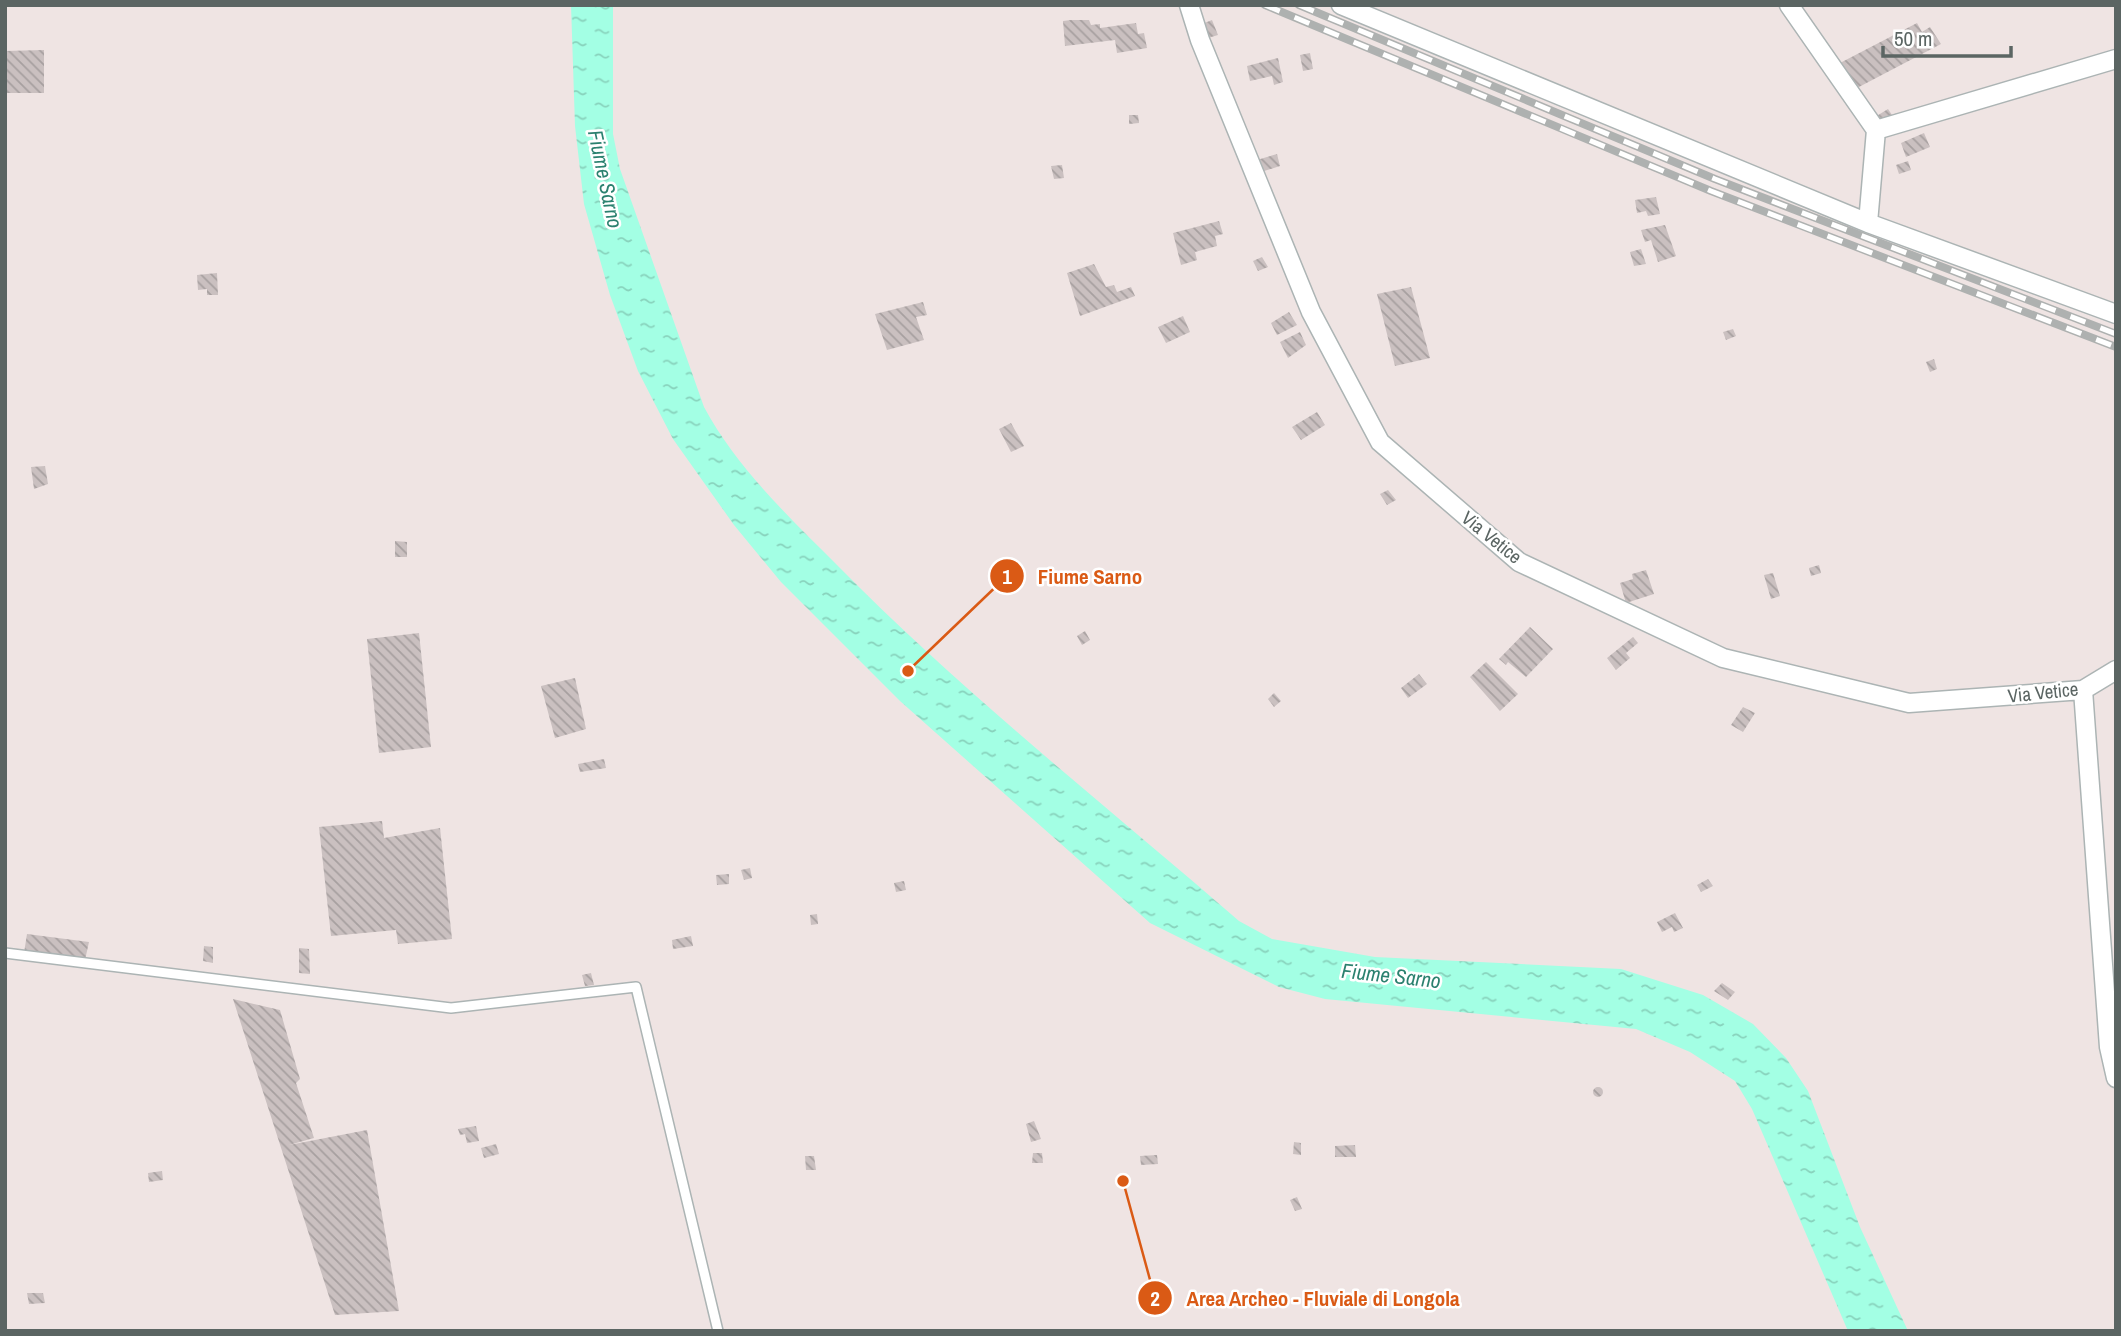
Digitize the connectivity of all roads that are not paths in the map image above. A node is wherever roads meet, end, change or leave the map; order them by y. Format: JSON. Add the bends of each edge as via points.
{"nodes":[{"id":1,"x":1189,"y":5,"type":"edge"},
{"id":2,"x":1341,"y":5,"type":"edge"},
{"id":3,"x":1789,"y":5,"type":"edge"},
{"id":4,"x":2116,"y":60,"type":"edge"},
{"id":5,"x":1876,"y":130,"type":"junction"},
{"id":6,"x":1868,"y":223,"type":"junction"},
{"id":7,"x":2116,"y":314,"type":"edge"},
{"id":8,"x":2116,"y":670,"type":"edge"},
{"id":9,"x":2083,"y":690,"type":"junction"},
{"id":10,"x":5,"y":953,"type":"edge"},
{"id":11,"x":2116,"y":1078,"type":"edge"},
{"id":12,"x":718,"y":1331,"type":"edge"}],
"edges":[{"from":1,"to":9,"type":"street","name":"Via Vetice","via":[[1311,312],[1380,442],[1518,562],[1723,658],[1909,703]]},
{"from":2,"to":6,"type":"street"},
{"from":3,"to":5,"type":"street"},
{"from":4,"to":5,"type":"street"},
{"from":5,"to":6,"type":"street"},
{"from":6,"to":7,"type":"street"},
{"from":8,"to":9,"type":"street","name":"Via Vetice"},
{"from":9,"to":11,"type":"street","via":[[2109,1047]]},
{"from":10,"to":12,"type":"lane","via":[[451,1008],[636,987]]}]}
